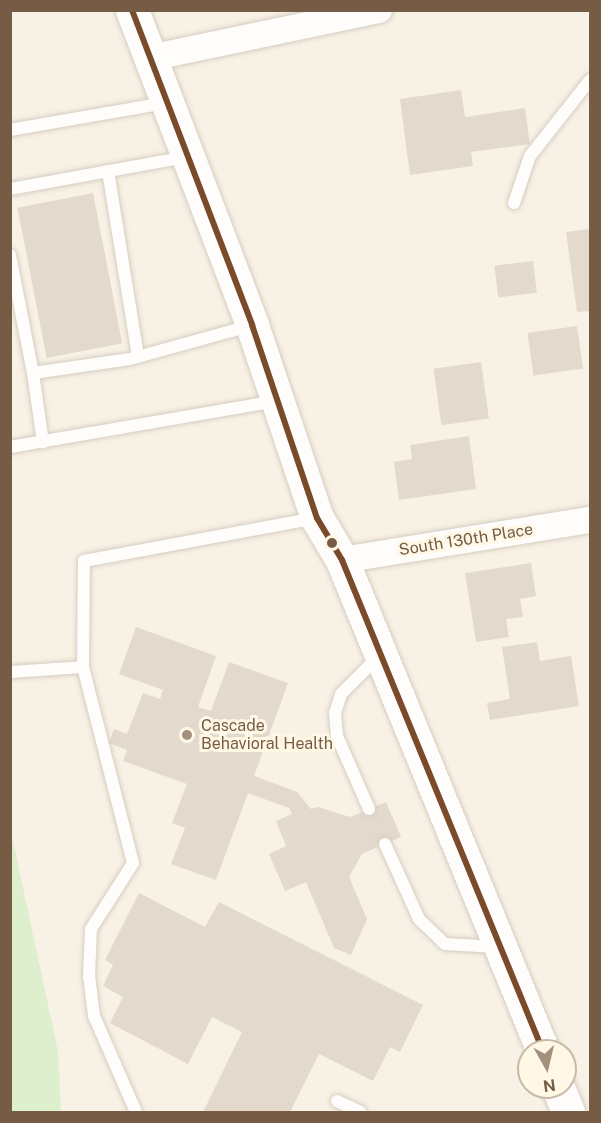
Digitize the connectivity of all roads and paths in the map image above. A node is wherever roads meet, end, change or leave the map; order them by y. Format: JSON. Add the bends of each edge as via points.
{"nodes":[{"id":1,"x":132,"y":10,"type":"edge"},
{"id":2,"x":379,"y":10,"type":"edge"},
{"id":3,"x":148,"y":58,"type":"junction"},
{"id":4,"x":591,"y":80,"type":"edge"},
{"id":5,"x":166,"y":103,"type":"junction"},
{"id":6,"x":10,"y":130,"type":"edge"},
{"id":7,"x":187,"y":157,"type":"junction"},
{"id":8,"x":108,"y":171,"type":"junction"},
{"id":9,"x":10,"y":189,"type":"edge"},
{"id":10,"x":514,"y":203,"type":"dead end"},
{"id":11,"x":10,"y":255,"type":"edge"},
{"id":12,"x":252,"y":325,"type":"junction"},
{"id":13,"x":138,"y":357,"type":"junction"},
{"id":14,"x":33,"y":373,"type":"junction"},
{"id":15,"x":278,"y":401,"type":"junction"},
{"id":16,"x":43,"y":442,"type":"junction"},
{"id":17,"x":10,"y":447,"type":"edge"},
{"id":18,"x":317,"y":518,"type":"junction"},
{"id":19,"x":591,"y":520,"type":"edge"},
{"id":20,"x":342,"y":560,"type":"junction"},
{"id":21,"x":381,"y":654,"type":"junction"},
{"id":22,"x":83,"y":667,"type":"junction"},
{"id":23,"x":10,"y":672,"type":"edge"},
{"id":24,"x":369,"y":809,"type":"dead end"},
{"id":25,"x":385,"y":844,"type":"dead end"},
{"id":26,"x":501,"y":947,"type":"junction"},
{"id":27,"x":538,"y":1039,"type":"edge"},
{"id":28,"x":337,"y":1101,"type":"dead end"},
{"id":29,"x":136,"y":1113,"type":"edge"},
{"id":30,"x":361,"y":1113,"type":"edge"}],
"edges":[{"from":1,"to":3,"type":"street"},
{"from":2,"to":3,"type":"street"},
{"from":3,"to":5,"type":"street"},
{"from":4,"to":10,"type":"lane","via":[[530,156]]},
{"from":5,"to":6,"type":"lane"},
{"from":5,"to":7,"type":"street"},
{"from":7,"to":8,"type":"lane"},
{"from":7,"to":12,"type":"street"},
{"from":8,"to":9,"type":"lane"},
{"from":8,"to":13,"type":"lane"},
{"from":11,"to":14,"type":"lane"},
{"from":12,"to":13,"type":"lane"},
{"from":12,"to":15,"type":"street"},
{"from":13,"to":14,"type":"lane"},
{"from":14,"to":16,"type":"lane"},
{"from":15,"to":16,"type":"lane"},
{"from":15,"to":18,"type":"street"},
{"from":16,"to":17,"type":"lane"},
{"from":18,"to":20,"type":"street"},
{"from":18,"to":22,"type":"lane","via":[[84,561]]},
{"from":19,"to":20,"type":"street","name":"South 130th Place"},
{"from":20,"to":21,"type":"street"},
{"from":21,"to":24,"type":"lane","via":[[341,694],[335,713],[337,736]]},
{"from":21,"to":26,"type":"street"},
{"from":22,"to":23,"type":"lane"},
{"from":22,"to":29,"type":"lane","via":[[133,863],[91,929],[89,977],[94,1016]]},
{"from":25,"to":26,"type":"lane","via":[[418,919],[445,944]]},
{"from":26,"to":27,"type":"street"},
{"from":28,"to":30,"type":"lane"}]}
